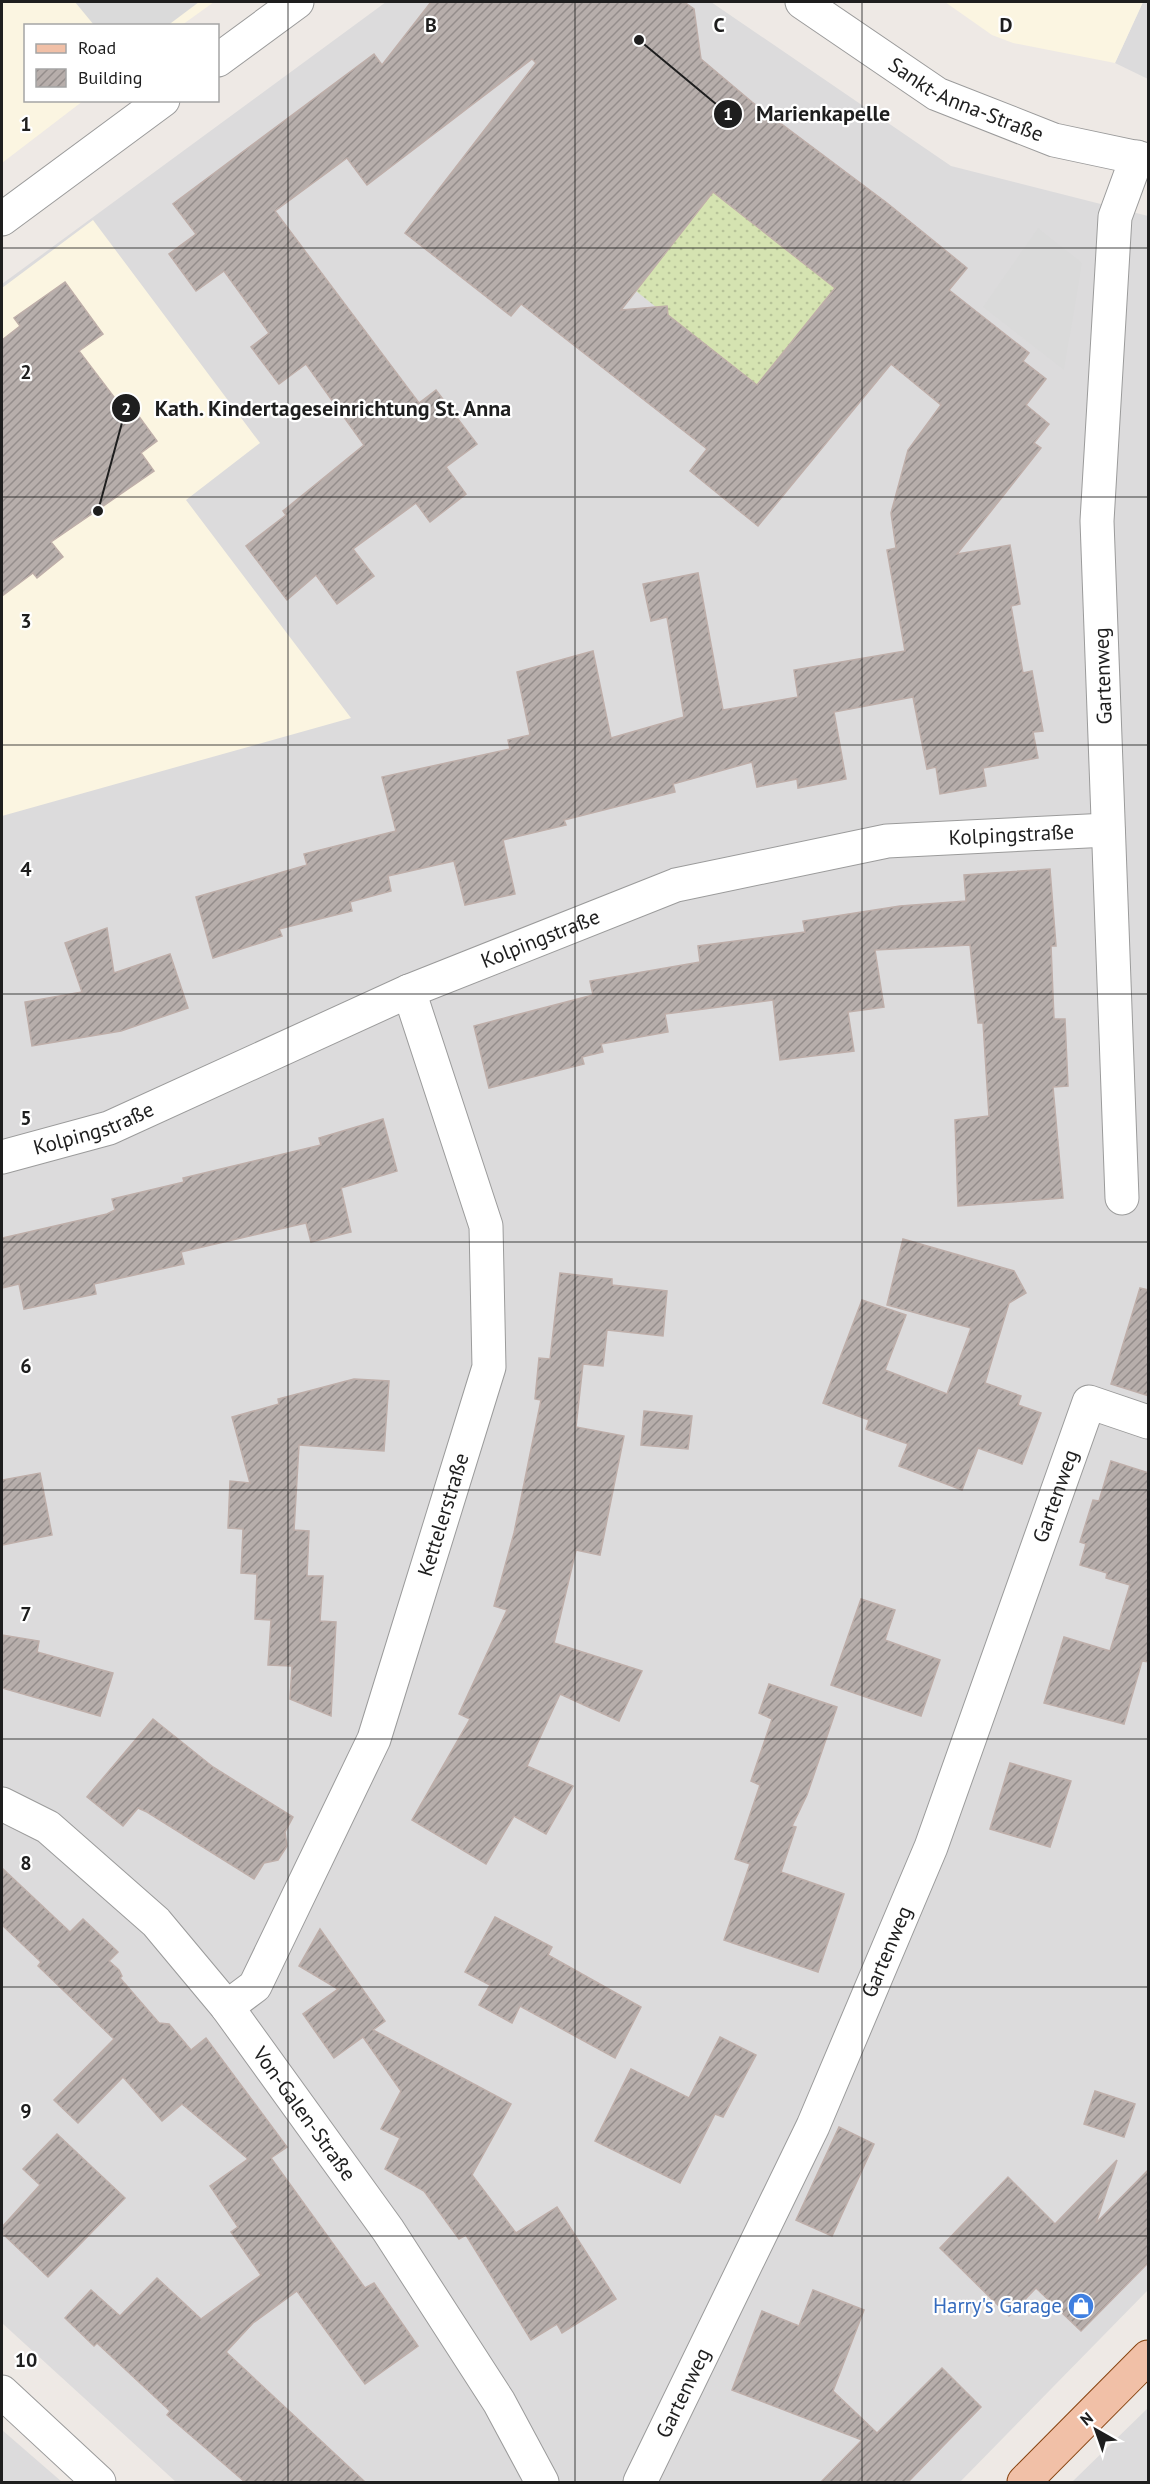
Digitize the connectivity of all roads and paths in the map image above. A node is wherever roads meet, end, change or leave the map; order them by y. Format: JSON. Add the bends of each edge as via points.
{"nodes":[{"id":1,"x":297,"y":2,"type":"edge"},
{"id":2,"x":802,"y":2,"type":"edge"},
{"id":3,"x":219,"y":59,"type":"edge"},
{"id":4,"x":160,"y":102,"type":"edge"},
{"id":5,"x":1143,"y":159,"type":"edge"},
{"id":6,"x":2,"y":219,"type":"edge"},
{"id":7,"x":1108,"y":830,"type":"junction"},
{"id":8,"x":409,"y":991,"type":"junction"},
{"id":9,"x":2,"y":1157,"type":"edge"},
{"id":10,"x":1122,"y":1198,"type":"dead end"},
{"id":11,"x":1149,"y":1422,"type":"edge"},
{"id":12,"x":2,"y":1804,"type":"edge"},
{"id":13,"x":227,"y":2007,"type":"junction"},
{"id":14,"x":1149,"y":2357,"type":"edge"},
{"id":15,"x":2,"y":2392,"type":"edge"},
{"id":16,"x":99,"y":2482,"type":"edge"},
{"id":17,"x":542,"y":2482,"type":"edge"},
{"id":18,"x":640,"y":2482,"type":"edge"},
{"id":19,"x":1024,"y":2482,"type":"edge"}],
"edges":[{"from":1,"to":3,"type":"street"},
{"from":2,"to":5,"type":"street","name":"Sankt-Anna-Straße","via":[[937,94],[1054,140]]},
{"from":4,"to":6,"type":"street"},
{"from":5,"to":7,"type":"street","name":"Gartenweg","via":[[1115,217],[1097,521]]},
{"from":7,"to":8,"type":"street","name":"Kolpingstraße","via":[[887,841],[676,885]]},
{"from":7,"to":10,"type":"street","name":"Gartenweg"},
{"from":8,"to":9,"type":"street","name":"Kolpingstraße","via":[[109,1128]]},
{"from":8,"to":13,"type":"street","name":"Kettelerstraße","via":[[486,1226],[489,1367],[374,1739],[255,1986]]},
{"from":11,"to":18,"type":"street","name":"Gartenweg","via":[[1089,1402],[931,1847],[813,2126]]},
{"from":12,"to":13,"type":"street","name":"Von-Galen-Straße","via":[[48,1827],[156,1922]]},
{"from":13,"to":17,"type":"street","name":"Von-Galen-Straße","via":[[388,2230],[499,2402]]},
{"from":14,"to":19,"type":"main road"},
{"from":15,"to":16,"type":"street"}]}
